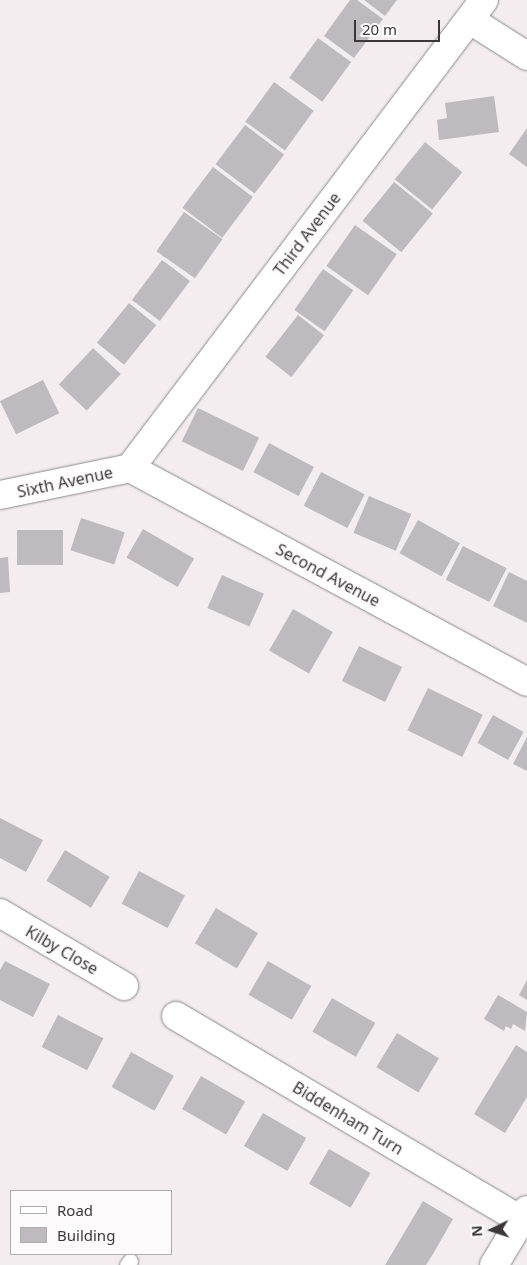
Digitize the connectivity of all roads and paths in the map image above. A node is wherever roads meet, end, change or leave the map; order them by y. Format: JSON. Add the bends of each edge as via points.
{"nodes":[{"id":1,"x":477,"y":10,"type":"edge"},
{"id":2,"x":527,"y":56,"type":"edge"},
{"id":3,"x":130,"y":468,"type":"junction"},
{"id":4,"x":0,"y":495,"type":"edge"},
{"id":5,"x":527,"y":682,"type":"edge"},
{"id":6,"x":0,"y":913,"type":"edge"},
{"id":7,"x":124,"y":986,"type":"dead end"},
{"id":8,"x":176,"y":1016,"type":"dead end"},
{"id":9,"x":524,"y":1215,"type":"edge"},
{"id":10,"x":494,"y":1265,"type":"edge"}],
"edges":[{"from":1,"to":2,"type":"street"},
{"from":1,"to":3,"type":"street","name":"Third Avenue"},
{"from":3,"to":4,"type":"street","name":"Sixth Avenue"},
{"from":3,"to":5,"type":"street","name":"Second Avenue"},
{"from":6,"to":7,"type":"street","name":"Kilby Close"},
{"from":8,"to":9,"type":"street","name":"Biddenham Turn"},
{"from":9,"to":10,"type":"street"}]}
